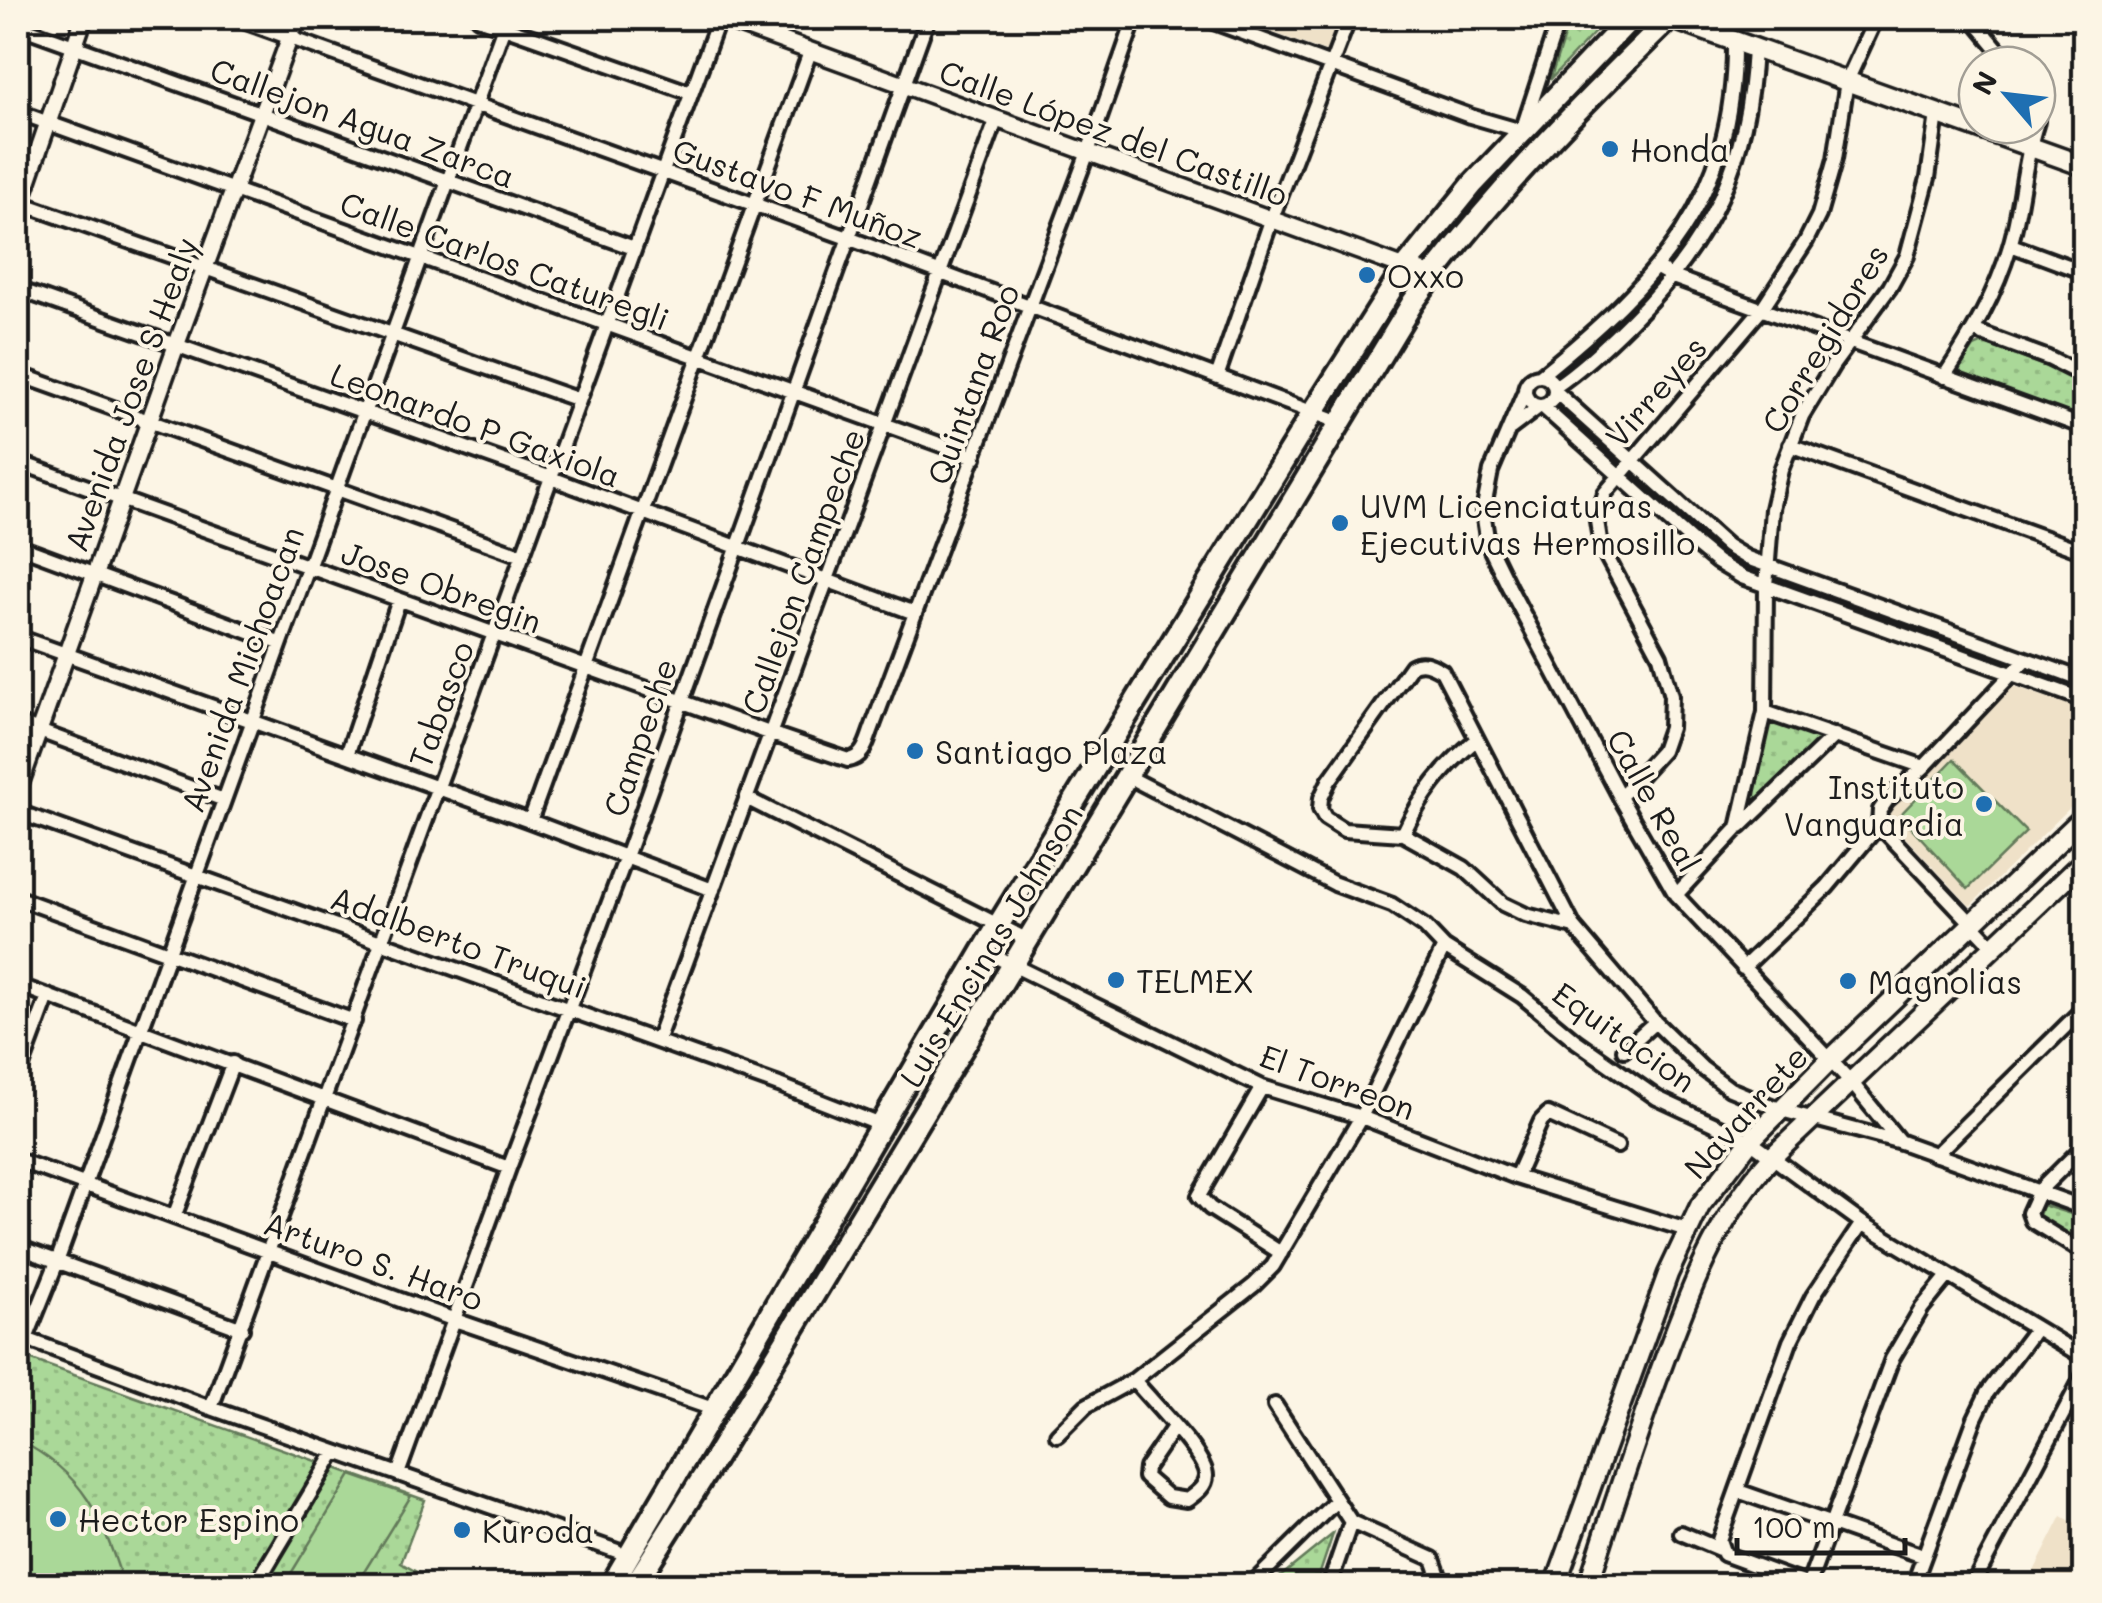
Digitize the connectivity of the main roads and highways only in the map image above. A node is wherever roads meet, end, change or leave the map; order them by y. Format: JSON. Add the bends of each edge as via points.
{"nodes":[{"id":1,"x":1631,"y":18,"type":"edge"},
{"id":2,"x":1670,"y":18,"type":"edge"},
{"id":3,"x":2084,"y":166,"type":"edge"},
{"id":4,"x":1473,"y":184,"type":"junction"},
{"id":5,"x":1493,"y":201,"type":"junction"},
{"id":6,"x":1121,"y":727,"type":"junction"},
{"id":7,"x":1126,"y":776,"type":"junction"},
{"id":8,"x":2084,"y":817,"type":"edge"},
{"id":9,"x":2084,"y":861,"type":"edge"},
{"id":10,"x":1613,"y":1421,"type":"junction"},
{"id":11,"x":1617,"y":1492,"type":"junction"},
{"id":12,"x":625,"y":1551,"type":"junction"},
{"id":13,"x":637,"y":1581,"type":"edge"},
{"id":14,"x":595,"y":1586,"type":"edge"},
{"id":15,"x":611,"y":1586,"type":"edge"},
{"id":16,"x":1555,"y":1586,"type":"edge"},
{"id":17,"x":1588,"y":1586,"type":"edge"}],
"edges":[{"from":1,"to":4,"type":"main road","name":"Luis Encinas Johnson"},
{"from":2,"to":3,"type":"main road"},
{"from":2,"to":5,"type":"main road","name":"Luis Encinas Johnson"},
{"from":4,"to":5,"type":"main road"},
{"from":4,"to":6,"type":"main road","name":"Luis Encinas Johnson","via":[[1406,268]]},
{"from":5,"to":7,"type":"main road","name":"Luis Encinas Johnson","via":[[1413,302]]},
{"from":6,"to":7,"type":"main road"},
{"from":6,"to":12,"type":"main road","name":"Luis Encinas Johnson","via":[[685,1464]]},
{"from":7,"to":13,"type":"main road","name":"Luis Encinas Johnson"},
{"from":8,"to":10,"type":"main road","name":"Navarrete","via":[[1829,1061],[1722,1174],[1687,1230]]},
{"from":9,"to":11,"type":"main road","name":"Navarrete","via":[[1772,1156],[1734,1206],[1698,1272]]},
{"from":10,"to":11,"type":"main road","via":[[1627,1430],[1613,1474]]},
{"from":10,"to":16,"type":"main road","name":"Navarrete"},
{"from":11,"to":17,"type":"main road","name":"Navarrete"},
{"from":12,"to":14,"type":"main road"},
{"from":12,"to":15,"type":"main road"}]}
